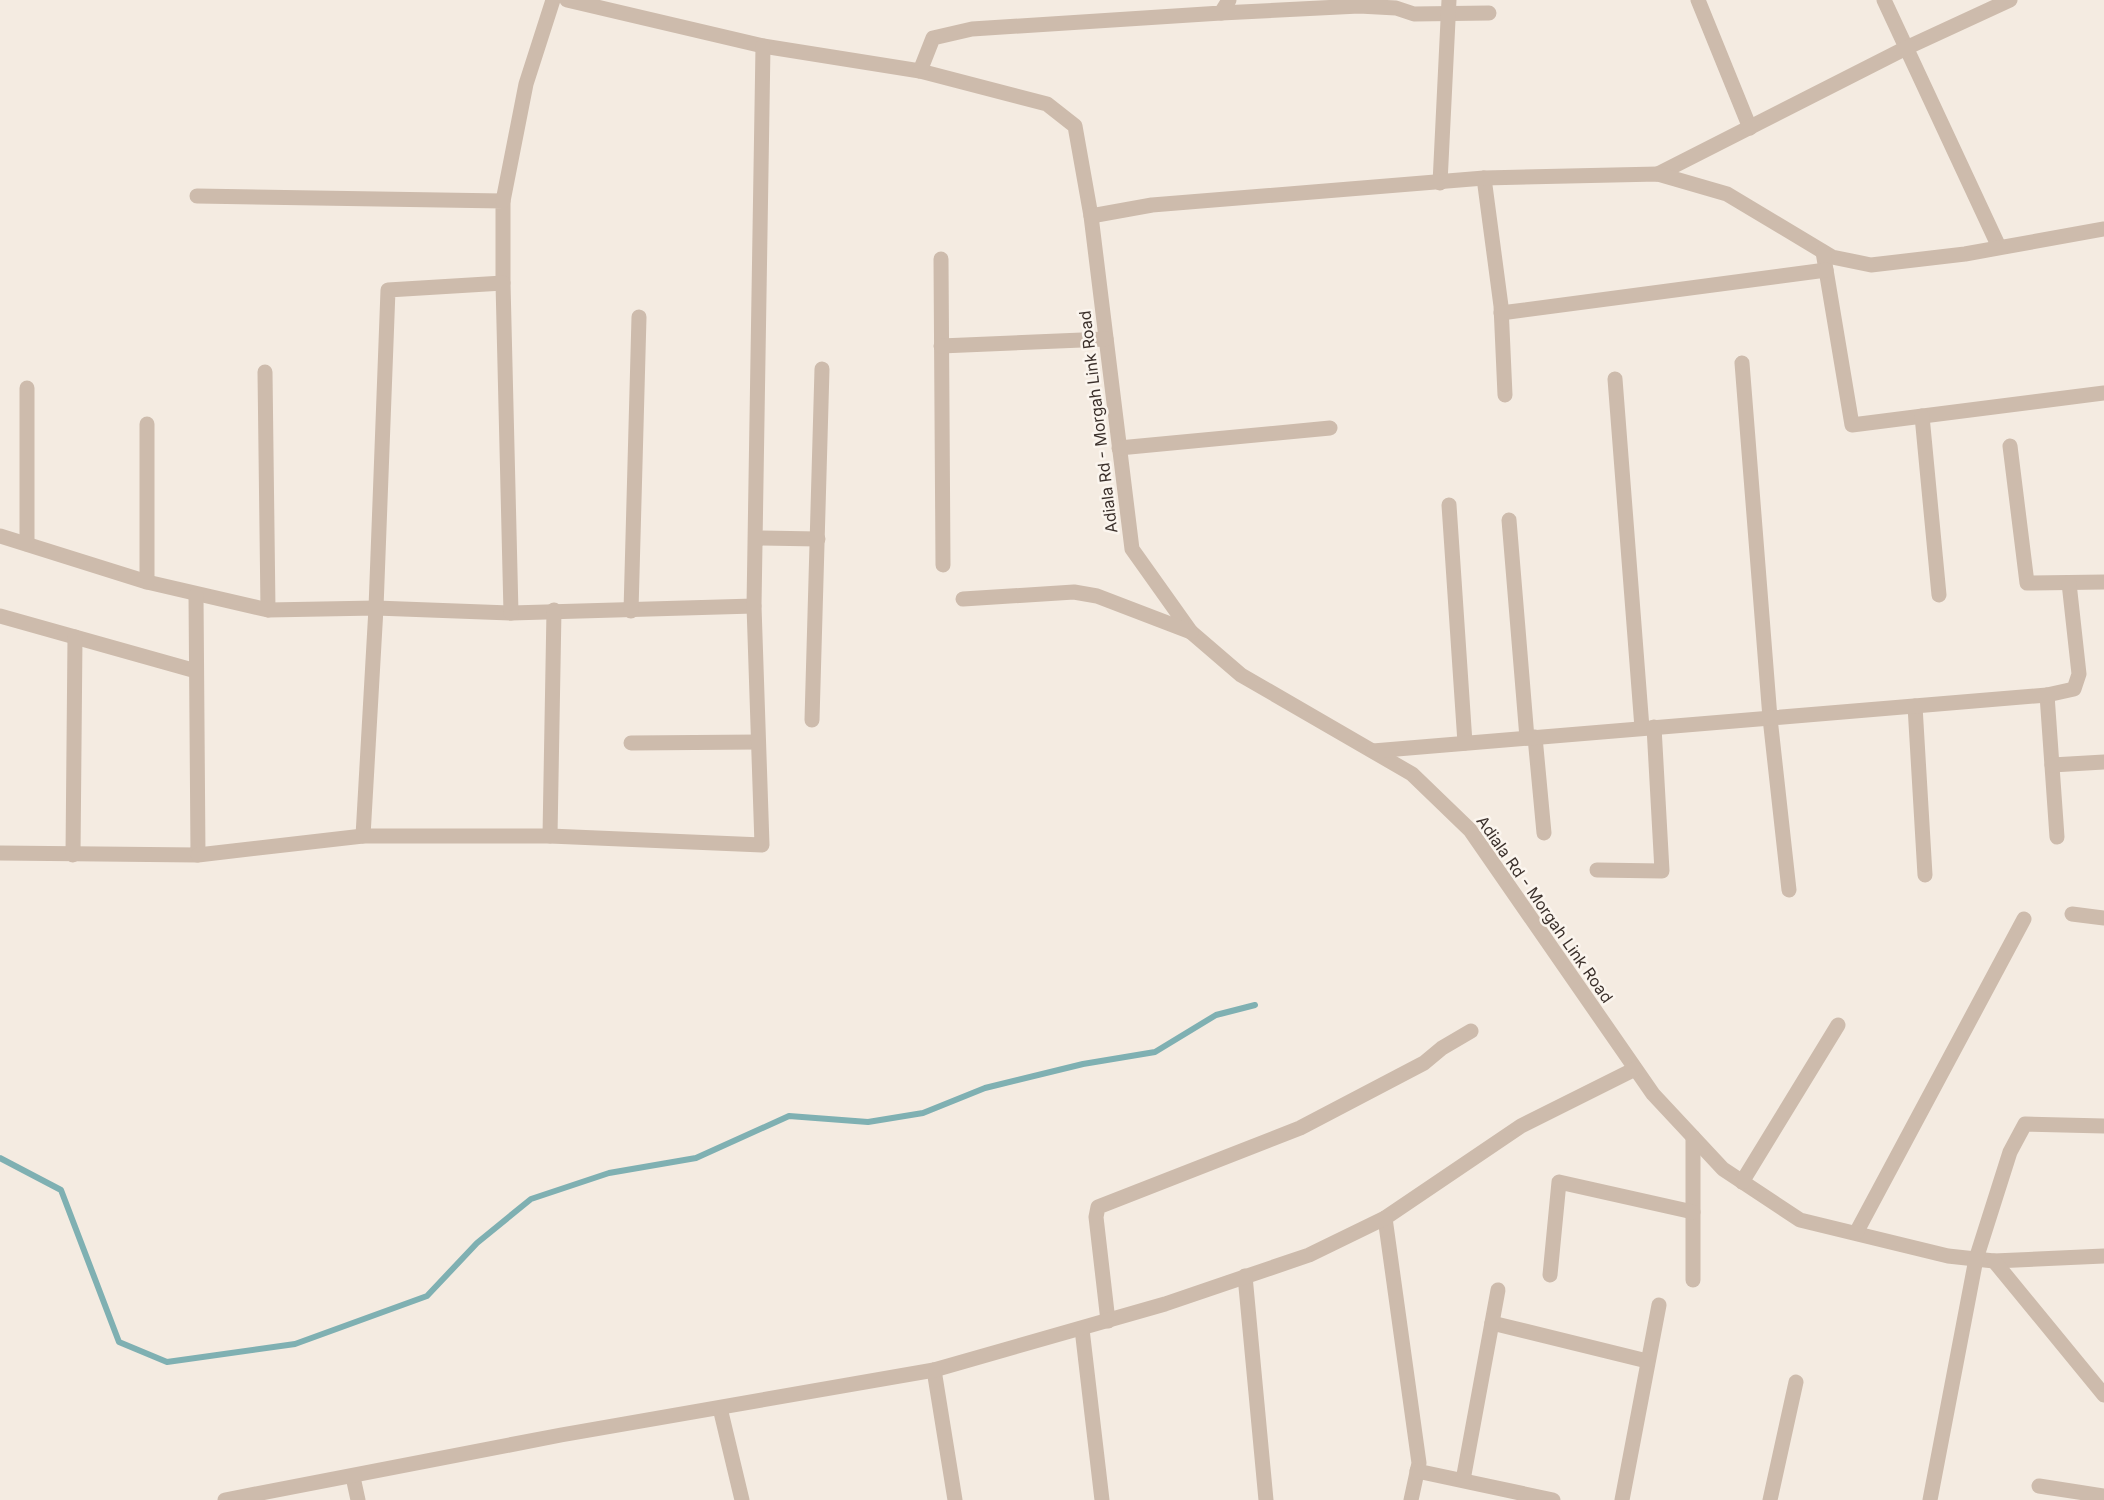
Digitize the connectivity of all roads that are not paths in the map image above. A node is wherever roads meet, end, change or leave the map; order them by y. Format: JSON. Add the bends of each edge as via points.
{"nodes":[{"id":1,"x":553,"y":0,"type":"edge"},
{"id":2,"x":567,"y":0,"type":"edge"},
{"id":3,"x":1698,"y":0,"type":"edge"},
{"id":4,"x":1884,"y":0,"type":"edge"},
{"id":5,"x":2010,"y":0,"type":"edge"},
{"id":6,"x":1225,"y":6,"type":"edge"},
{"id":7,"x":1448,"y":7,"type":"edge"},
{"id":8,"x":1489,"y":14,"type":"dead end"},
{"id":9,"x":763,"y":45,"type":"junction"},
{"id":10,"x":1906,"y":48,"type":"junction"},
{"id":11,"x":920,"y":71,"type":"junction"},
{"id":12,"x":1750,"y":128,"type":"junction"},
{"id":13,"x":1658,"y":174,"type":"junction"},
{"id":14,"x":1484,"y":178,"type":"junction"},
{"id":15,"x":1440,"y":183,"type":"junction"},
{"id":16,"x":197,"y":196,"type":"dead end"},
{"id":17,"x":503,"y":201,"type":"junction"},
{"id":18,"x":1091,"y":216,"type":"junction"},
{"id":19,"x":2104,"y":229,"type":"edge"},
{"id":20,"x":1999,"y":247,"type":"junction"},
{"id":21,"x":1823,"y":252,"type":"junction"},
{"id":22,"x":941,"y":259,"type":"dead end"},
{"id":23,"x":1827,"y":270,"type":"junction"},
{"id":24,"x":502,"y":283,"type":"junction"},
{"id":25,"x":1501,"y":313,"type":"junction"},
{"id":26,"x":639,"y":317,"type":"dead end"},
{"id":27,"x":1106,"y":339,"type":"junction"},
{"id":28,"x":941,"y":346,"type":"junction"},
{"id":29,"x":1742,"y":363,"type":"dead end"},
{"id":30,"x":822,"y":369,"type":"dead end"},
{"id":31,"x":265,"y":372,"type":"dead end"},
{"id":32,"x":1615,"y":379,"type":"dead end"},
{"id":33,"x":27,"y":388,"type":"dead end"},
{"id":34,"x":2104,"y":393,"type":"edge"},
{"id":35,"x":1505,"y":395,"type":"dead end"},
{"id":36,"x":1922,"y":416,"type":"junction"},
{"id":37,"x":147,"y":424,"type":"dead end"},
{"id":38,"x":1330,"y":428,"type":"dead end"},
{"id":39,"x":2010,"y":446,"type":"dead end"},
{"id":40,"x":1119,"y":448,"type":"junction"},
{"id":41,"x":1449,"y":506,"type":"dead end"},
{"id":42,"x":1509,"y":520,"type":"dead end"},
{"id":43,"x":0,"y":536,"type":"edge"},
{"id":44,"x":756,"y":538,"type":"junction"},
{"id":45,"x":818,"y":539,"type":"junction"},
{"id":46,"x":27,"y":544,"type":"junction"},
{"id":47,"x":943,"y":565,"type":"dead end"},
{"id":48,"x":147,"y":582,"type":"junction"},
{"id":49,"x":2104,"y":582,"type":"edge"},
{"id":50,"x":2069,"y":583,"type":"junction"},
{"id":51,"x":196,"y":595,"type":"junction"},
{"id":52,"x":1939,"y":595,"type":"dead end"},
{"id":53,"x":963,"y":599,"type":"dead end"},
{"id":54,"x":754,"y":606,"type":"junction"},
{"id":55,"x":376,"y":608,"type":"junction"},
{"id":56,"x":268,"y":610,"type":"junction"},
{"id":57,"x":554,"y":610,"type":"junction"},
{"id":58,"x":631,"y":611,"type":"junction"},
{"id":59,"x":511,"y":613,"type":"junction"},
{"id":60,"x":0,"y":616,"type":"edge"},
{"id":61,"x":1191,"y":632,"type":"junction"},
{"id":62,"x":75,"y":637,"type":"junction"},
{"id":63,"x":196,"y":670,"type":"junction"},
{"id":64,"x":2047,"y":695,"type":"junction"},
{"id":65,"x":1915,"y":706,"type":"junction"},
{"id":66,"x":1770,"y":718,"type":"junction"},
{"id":67,"x":812,"y":720,"type":"dead end"},
{"id":68,"x":1648,"y":728,"type":"junction"},
{"id":69,"x":1531,"y":737,"type":"junction"},
{"id":70,"x":758,"y":742,"type":"junction"},
{"id":71,"x":631,"y":743,"type":"dead end"},
{"id":72,"x":1464,"y":743,"type":"junction"},
{"id":73,"x":1372,"y":751,"type":"junction"},
{"id":74,"x":2104,"y":762,"type":"edge"},
{"id":75,"x":2052,"y":765,"type":"junction"},
{"id":76,"x":1544,"y":833,"type":"dead end"},
{"id":77,"x":363,"y":836,"type":"junction"},
{"id":78,"x":550,"y":837,"type":"junction"},
{"id":79,"x":2057,"y":837,"type":"dead end"},
{"id":80,"x":0,"y":853,"type":"edge"},
{"id":81,"x":73,"y":855,"type":"junction"},
{"id":82,"x":198,"y":855,"type":"junction"},
{"id":83,"x":1597,"y":870,"type":"dead end"},
{"id":84,"x":1925,"y":875,"type":"dead end"},
{"id":85,"x":1790,"y":890,"type":"dead end"},
{"id":86,"x":2072,"y":914,"type":"dead end"},
{"id":87,"x":2104,"y":918,"type":"edge"},
{"id":88,"x":2024,"y":920,"type":"dead end"},
{"id":89,"x":1838,"y":1025,"type":"dead end"},
{"id":90,"x":1471,"y":1031,"type":"dead end"},
{"id":91,"x":1635,"y":1069,"type":"junction"},
{"id":92,"x":2104,"y":1126,"type":"edge"},
{"id":93,"x":1693,"y":1137,"type":"junction"},
{"id":94,"x":1742,"y":1182,"type":"junction"},
{"id":95,"x":1693,"y":1212,"type":"junction"},
{"id":96,"x":1385,"y":1218,"type":"junction"},
{"id":97,"x":1856,"y":1233,"type":"junction"},
{"id":98,"x":2104,"y":1256,"type":"edge"},
{"id":99,"x":1976,"y":1259,"type":"junction"},
{"id":100,"x":1994,"y":1261,"type":"junction"},
{"id":101,"x":1550,"y":1275,"type":"dead end"},
{"id":102,"x":1245,"y":1276,"type":"junction"},
{"id":103,"x":1693,"y":1280,"type":"dead end"},
{"id":104,"x":1498,"y":1290,"type":"dead end"},
{"id":105,"x":1659,"y":1305,"type":"dead end"},
{"id":106,"x":1108,"y":1321,"type":"junction"},
{"id":107,"x":1492,"y":1323,"type":"junction"},
{"id":108,"x":1082,"y":1329,"type":"junction"},
{"id":109,"x":1647,"y":1360,"type":"junction"},
{"id":110,"x":934,"y":1370,"type":"junction"},
{"id":111,"x":1796,"y":1382,"type":"dead end"},
{"id":112,"x":2102,"y":1387,"type":"edge"},
{"id":113,"x":720,"y":1408,"type":"junction"},
{"id":114,"x":1417,"y":1471,"type":"junction"},
{"id":115,"x":353,"y":1477,"type":"junction"},
{"id":116,"x":1463,"y":1480,"type":"junction"},
{"id":117,"x":2039,"y":1486,"type":"dead end"},
{"id":118,"x":2104,"y":1496,"type":"edge"},
{"id":119,"x":235,"y":1499,"type":"edge"},
{"id":120,"x":1544,"y":1499,"type":"edge"},
{"id":121,"x":358,"y":1500,"type":"edge"},
{"id":122,"x":742,"y":1500,"type":"edge"},
{"id":123,"x":955,"y":1500,"type":"edge"},
{"id":124,"x":1102,"y":1500,"type":"edge"},
{"id":125,"x":1266,"y":1500,"type":"edge"},
{"id":126,"x":1411,"y":1500,"type":"edge"},
{"id":127,"x":1622,"y":1500,"type":"edge"},
{"id":128,"x":1770,"y":1500,"type":"edge"},
{"id":129,"x":1930,"y":1500,"type":"edge"}],
"edges":[{"from":1,"to":17,"type":"street","via":[[526,84]]},
{"from":2,"to":9,"type":"street","name":"Adiala Rd - Morgah Link Road"},
{"from":3,"to":12,"type":"street"},
{"from":4,"to":10,"type":"street"},
{"from":5,"to":10,"type":"street"},
{"from":6,"to":7,"type":"street","via":[[1359,6],[1396,8],[1414,14]]},
{"from":6,"to":11,"type":"street","via":[[972,29],[933,38]]},
{"from":7,"to":8,"type":"street"},
{"from":7,"to":15,"type":"street"},
{"from":9,"to":11,"type":"street","name":"Adiala Rd - Morgah Link Road"},
{"from":9,"to":44,"type":"street"},
{"from":10,"to":12,"type":"street"},
{"from":10,"to":20,"type":"street"},
{"from":11,"to":18,"type":"street","name":"Adiala Rd - Morgah Link Road","via":[[1047,104],[1076,126]]},
{"from":12,"to":13,"type":"street"},
{"from":13,"to":14,"type":"street"},
{"from":13,"to":21,"type":"street","via":[[1728,194]]},
{"from":14,"to":15,"type":"street"},
{"from":14,"to":25,"type":"street"},
{"from":15,"to":18,"type":"street","via":[[1152,205]]},
{"from":16,"to":17,"type":"street"},
{"from":17,"to":24,"type":"street"},
{"from":18,"to":27,"type":"street","name":"Adiala Rd - Morgah Link Road"},
{"from":19,"to":20,"type":"street"},
{"from":20,"to":21,"type":"street","via":[[1871,266]]},
{"from":21,"to":23,"type":"street"},
{"from":22,"to":28,"type":"street"},
{"from":23,"to":25,"type":"street"},
{"from":23,"to":36,"type":"street","via":[[1852,425]]},
{"from":24,"to":55,"type":"street","via":[[388,290]]},
{"from":24,"to":59,"type":"street"},
{"from":25,"to":35,"type":"street"},
{"from":26,"to":58,"type":"street"},
{"from":27,"to":28,"type":"street"},
{"from":27,"to":40,"type":"street","name":"Adiala Rd - Morgah Link Road"},
{"from":28,"to":47,"type":"street"},
{"from":29,"to":66,"type":"street"},
{"from":30,"to":45,"type":"street"},
{"from":31,"to":56,"type":"street"},
{"from":32,"to":68,"type":"street"},
{"from":33,"to":46,"type":"street"},
{"from":34,"to":36,"type":"street"},
{"from":36,"to":52,"type":"street"},
{"from":37,"to":48,"type":"street"},
{"from":38,"to":40,"type":"street"},
{"from":39,"to":50,"type":"street","via":[[2027,583]]},
{"from":40,"to":61,"type":"street","name":"Adiala Rd - Morgah Link Road","via":[[1132,549]]},
{"from":41,"to":72,"type":"street"},
{"from":42,"to":69,"type":"street"},
{"from":43,"to":46,"type":"street"},
{"from":44,"to":45,"type":"street"},
{"from":44,"to":54,"type":"street"},
{"from":45,"to":67,"type":"street"},
{"from":46,"to":48,"type":"street"},
{"from":48,"to":51,"type":"street"},
{"from":49,"to":50,"type":"street"},
{"from":50,"to":64,"type":"street","via":[[2079,674],[2074,689]]},
{"from":51,"to":56,"type":"street"},
{"from":51,"to":63,"type":"street"},
{"from":53,"to":61,"type":"street","via":[[1074,592],[1097,596]]},
{"from":54,"to":58,"type":"street"},
{"from":54,"to":70,"type":"street"},
{"from":55,"to":56,"type":"street"},
{"from":55,"to":59,"type":"street"},
{"from":55,"to":77,"type":"street"},
{"from":57,"to":58,"type":"street"},
{"from":57,"to":59,"type":"street"},
{"from":57,"to":78,"type":"street"},
{"from":60,"to":62,"type":"street"},
{"from":61,"to":73,"type":"street","name":"Adiala Rd - Morgah Link Road","via":[[1241,675]]},
{"from":62,"to":63,"type":"street"},
{"from":62,"to":81,"type":"street"},
{"from":63,"to":82,"type":"street"},
{"from":64,"to":65,"type":"street"},
{"from":64,"to":75,"type":"street"},
{"from":65,"to":66,"type":"street"},
{"from":65,"to":84,"type":"street"},
{"from":66,"to":68,"type":"street"},
{"from":66,"to":85,"type":"street"},
{"from":68,"to":69,"type":"street"},
{"from":68,"to":83,"type":"street","via":[[1662,871]]},
{"from":69,"to":72,"type":"street"},
{"from":69,"to":76,"type":"street"},
{"from":70,"to":71,"type":"street"},
{"from":70,"to":78,"type":"street","via":[[762,845]]},
{"from":72,"to":73,"type":"street"},
{"from":73,"to":91,"type":"street","name":"Adiala Rd - Morgah Link Road","via":[[1412,774],[1470,830]]},
{"from":74,"to":75,"type":"street"},
{"from":75,"to":79,"type":"street"},
{"from":77,"to":78,"type":"street"},
{"from":77,"to":82,"type":"street"},
{"from":80,"to":81,"type":"street"},
{"from":81,"to":82,"type":"street"},
{"from":86,"to":87,"type":"street"},
{"from":88,"to":97,"type":"street"},
{"from":89,"to":94,"type":"street"},
{"from":90,"to":106,"type":"street","via":[[1424,1064],[1300,1128],[1098,1207]]},
{"from":91,"to":93,"type":"street","name":"Adiala Rd - Morgah Link Road"},
{"from":91,"to":96,"type":"street","via":[[1521,1126]]},
{"from":92,"to":99,"type":"street","via":[[2025,1124],[2010,1152]]},
{"from":93,"to":94,"type":"street","name":"Adiala Rd - Morgah Link Road","via":[[1723,1169]]},
{"from":93,"to":95,"type":"street"},
{"from":94,"to":97,"type":"street","name":"Adiala Rd - Morgah Link Road","via":[[1800,1220]]},
{"from":95,"to":101,"type":"street","via":[[1559,1182]]},
{"from":95,"to":103,"type":"street"},
{"from":96,"to":102,"type":"street","via":[[1309,1255]]},
{"from":96,"to":114,"type":"street"},
{"from":97,"to":99,"type":"street","name":"Adiala Rd - Morgah Link Road"},
{"from":98,"to":100,"type":"street","name":"Adiala Rd - Morgah Link Road"},
{"from":99,"to":100,"type":"street","name":"Adiala Rd - Morgah Link Road"},
{"from":99,"to":129,"type":"street"},
{"from":100,"to":112,"type":"street"},
{"from":102,"to":106,"type":"street"},
{"from":102,"to":125,"type":"street"},
{"from":104,"to":107,"type":"street"},
{"from":105,"to":109,"type":"street"},
{"from":106,"to":108,"type":"street"},
{"from":107,"to":109,"type":"street"},
{"from":107,"to":116,"type":"street"},
{"from":108,"to":110,"type":"street"},
{"from":108,"to":124,"type":"street"},
{"from":109,"to":127,"type":"street"},
{"from":110,"to":113,"type":"street"},
{"from":110,"to":123,"type":"street"},
{"from":111,"to":128,"type":"street"},
{"from":113,"to":115,"type":"street"},
{"from":113,"to":122,"type":"street"},
{"from":114,"to":116,"type":"street"},
{"from":114,"to":126,"type":"street"},
{"from":115,"to":119,"type":"street"},
{"from":115,"to":121,"type":"street"},
{"from":116,"to":120,"type":"street"},
{"from":117,"to":118,"type":"street"}]}
